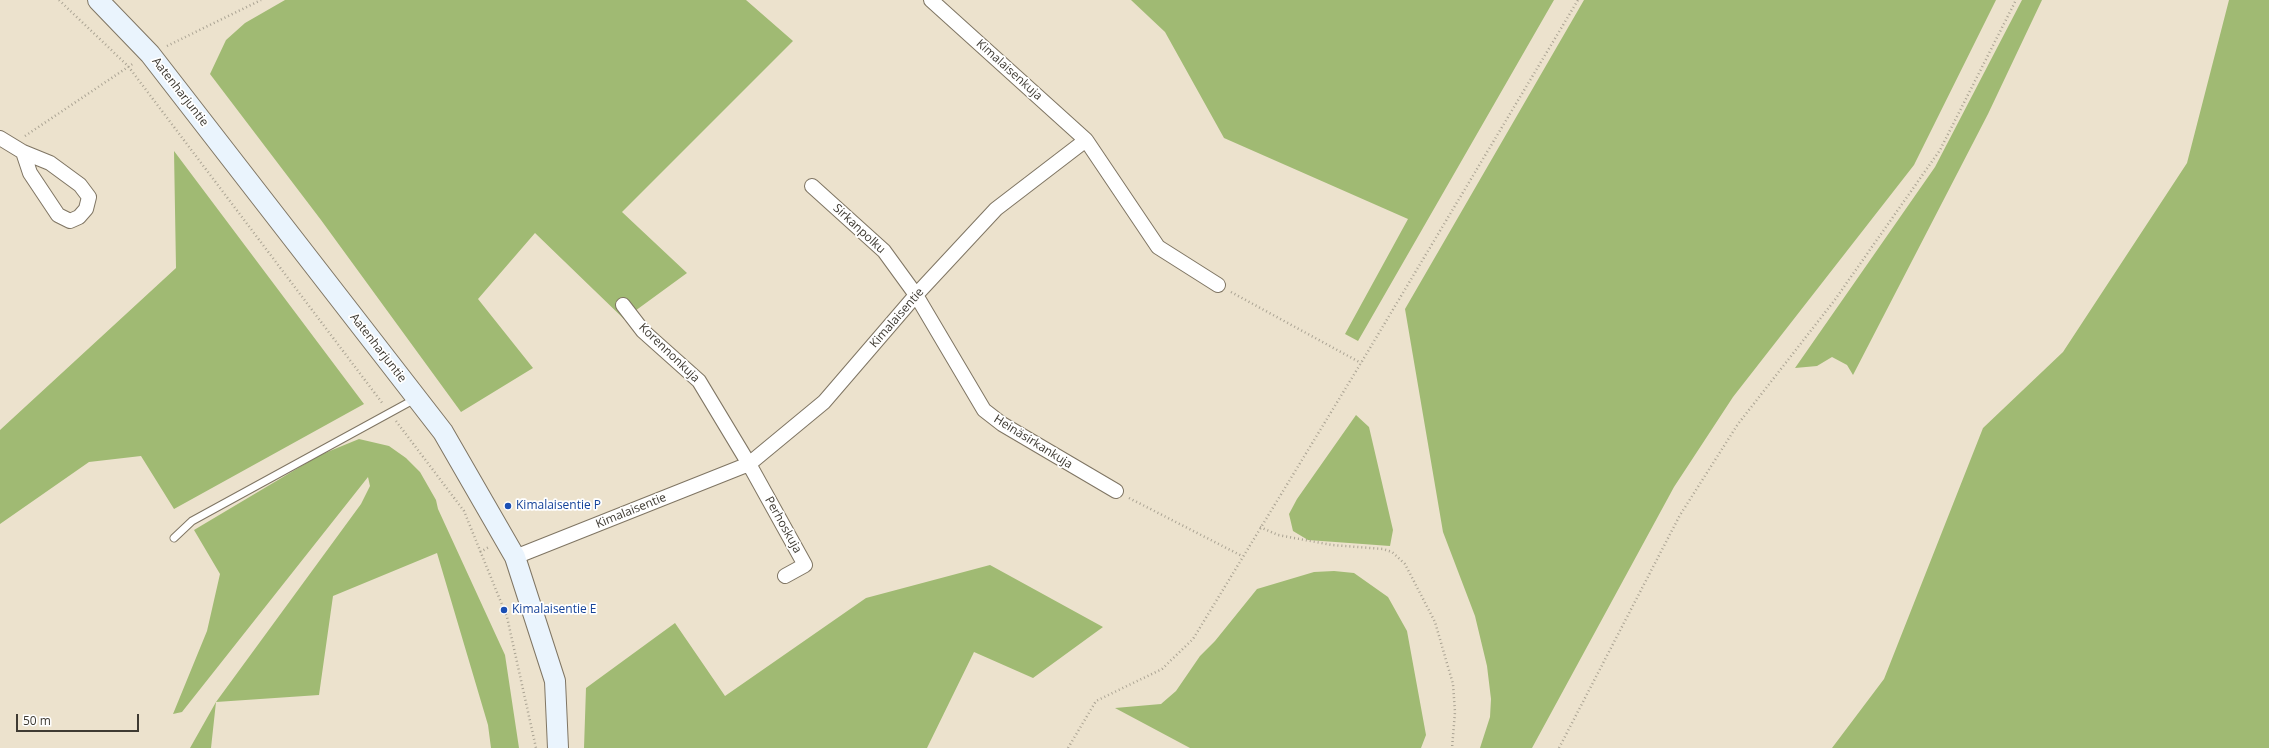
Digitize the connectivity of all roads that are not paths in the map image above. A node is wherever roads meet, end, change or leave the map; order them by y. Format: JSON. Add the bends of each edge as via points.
{"nodes":[{"id":1,"x":98,"y":0,"type":"edge"},
{"id":2,"x":931,"y":0,"type":"edge"},
{"id":3,"x":1086,"y":140,"type":"junction"},
{"id":4,"x":12,"y":145,"type":"edge"},
{"id":5,"x":812,"y":186,"type":"dead end"},
{"id":6,"x":1218,"y":285,"type":"road end"},
{"id":7,"x":916,"y":295,"type":"junction"},
{"id":8,"x":623,"y":306,"type":"dead end"},
{"id":9,"x":417,"y":398,"type":"junction"},
{"id":10,"x":749,"y":464,"type":"junction"},
{"id":11,"x":1116,"y":492,"type":"road end"},
{"id":12,"x":174,"y":538,"type":"dead end"},
{"id":13,"x":515,"y":556,"type":"junction"},
{"id":14,"x":785,"y":576,"type":"dead end"},
{"id":15,"x":558,"y":748,"type":"edge"}],
"edges":[{"from":1,"to":9,"type":"street","name":"Aatenharjuntie","via":[[150,54]]},
{"from":2,"to":3,"type":"street","name":"Kimalaisenkuja"},
{"from":3,"to":6,"type":"street","via":[[1158,247]]},
{"from":3,"to":7,"type":"street","name":"Kimalaisentie","via":[[996,209]]},
{"from":4,"to":4,"type":"street","via":[[58,215],[70,221],[79,217],[86,208],[89,197],[80,184],[50,163]]},
{"from":5,"to":7,"type":"street","name":"Sirkanpolku","via":[[884,251]]},
{"from":7,"to":10,"type":"street","name":"Kimalaisentie","via":[[824,402]]},
{"from":7,"to":11,"type":"street","name":"Heinäsirkankuja","via":[[984,410],[1002,424]]},
{"from":8,"to":10,"type":"street","name":"Korennonkuja","via":[[644,331],[699,381]]},
{"from":9,"to":12,"type":"lane","via":[[192,521]]},
{"from":9,"to":13,"type":"street","name":"Aatenharjuntie","via":[[443,432]]},
{"from":10,"to":13,"type":"street","name":"Kimalaisentie"},
{"from":10,"to":14,"type":"street","name":"Perhoskuja","via":[[805,565]]},
{"from":13,"to":15,"type":"street","name":"Aatenharjuntie","via":[[555,681]]}]}
